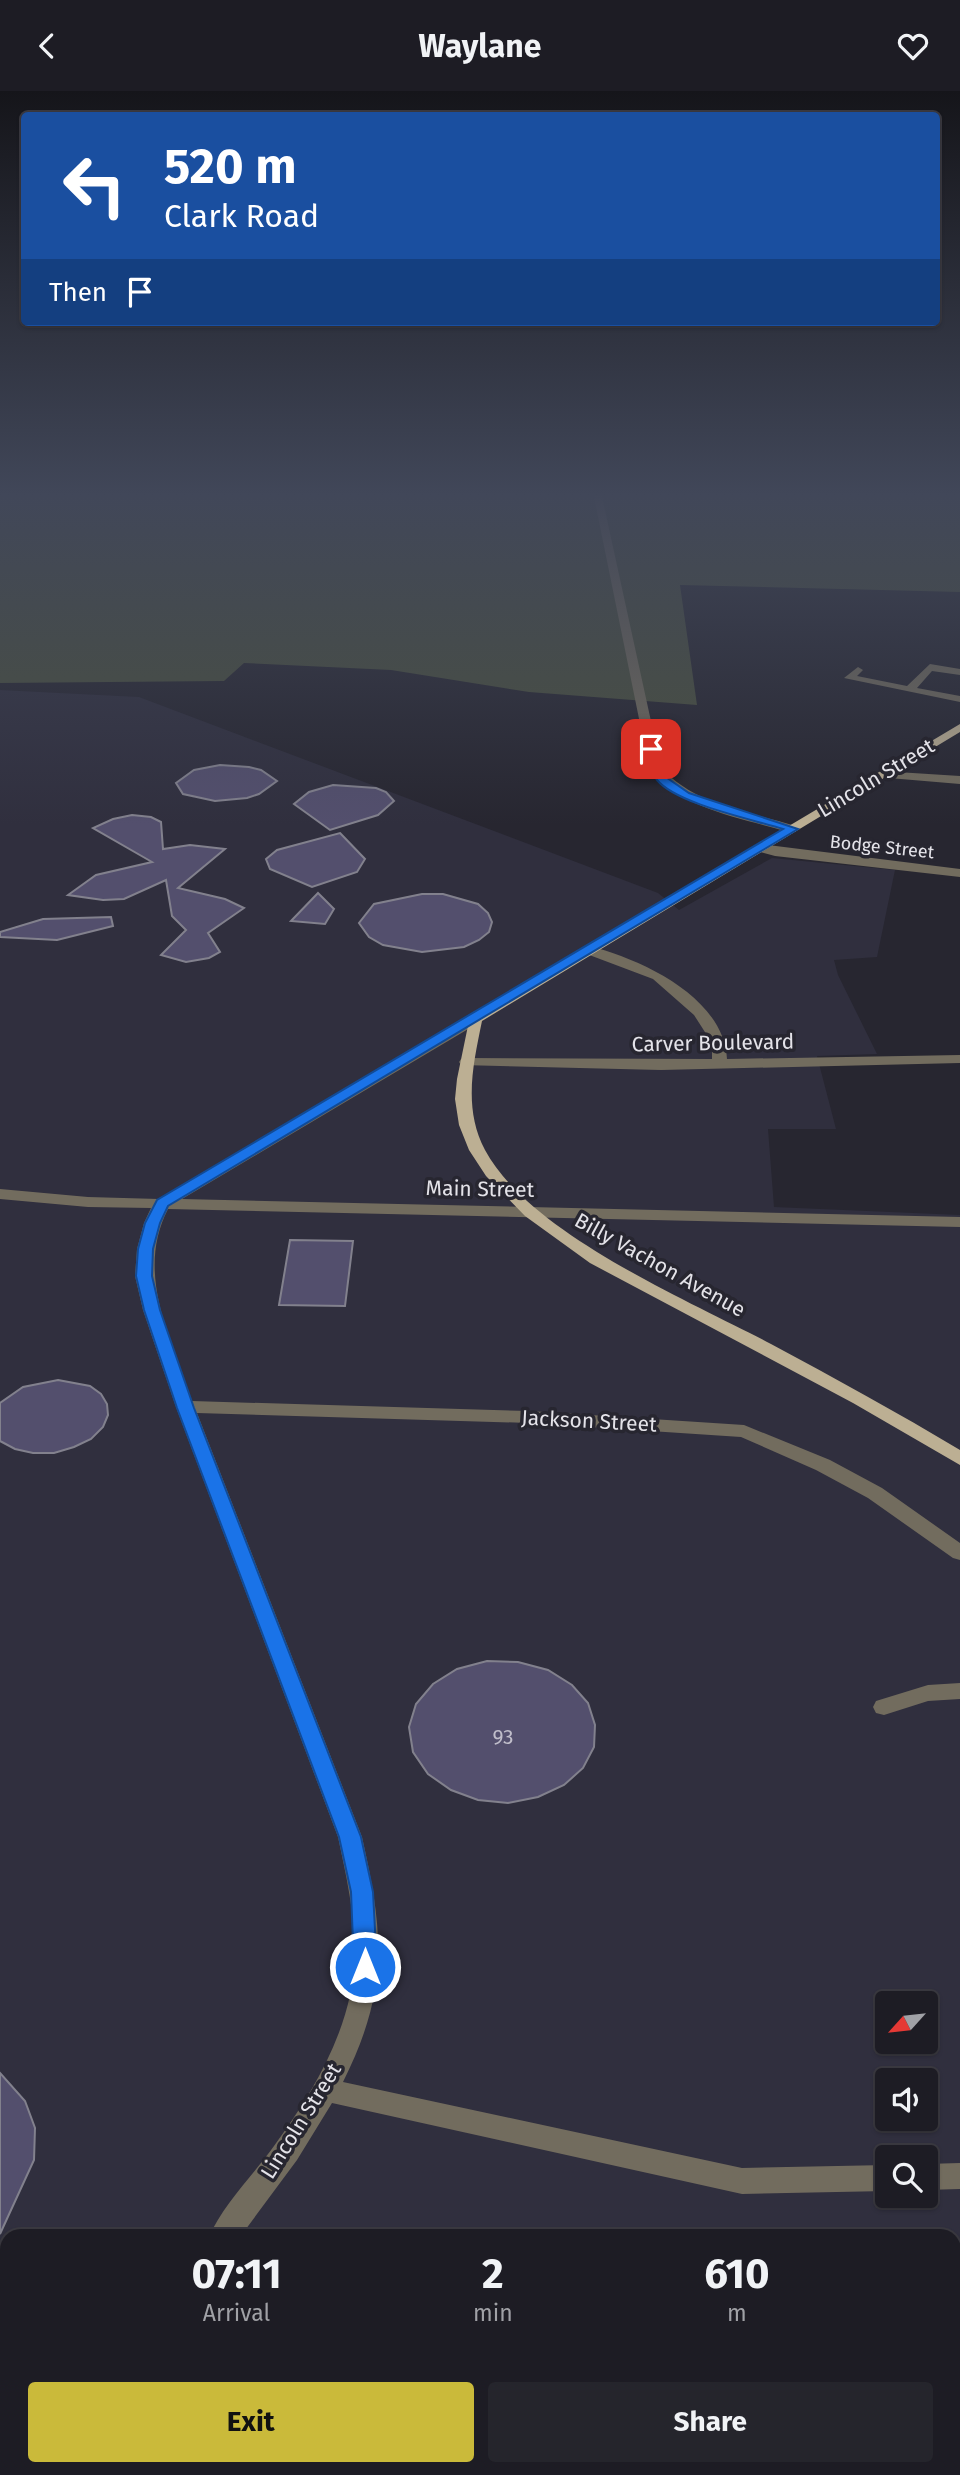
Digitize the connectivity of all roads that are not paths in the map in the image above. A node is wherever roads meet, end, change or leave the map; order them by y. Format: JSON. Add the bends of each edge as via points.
{"nodes":[{"id":1,"x":619,"y":603,"type":"edge"},
{"id":2,"x":858,"y":670,"type":"dead end"},
{"id":3,"x":960,"y":672,"type":"edge"},
{"id":4,"x":909,"y":691,"type":"junction"},
{"id":5,"x":960,"y":699,"type":"edge"},
{"id":6,"x":960,"y":727,"type":"edge"},
{"id":7,"x":881,"y":775,"type":"junction"},
{"id":8,"x":960,"y":780,"type":"edge"},
{"id":9,"x":792,"y":829,"type":"junction"},
{"id":10,"x":760,"y":848,"type":"junction"},
{"id":11,"x":960,"y":873,"type":"edge"},
{"id":12,"x":589,"y":950,"type":"junction"},
{"id":13,"x":475,"y":1019,"type":"junction"},
{"id":14,"x":960,"y":1059,"type":"edge"},
{"id":15,"x":466,"y":1062,"type":"junction"},
{"id":16,"x":720,"y":1064,"type":"junction"},
{"id":17,"x":0,"y":1194,"type":"edge"},
{"id":18,"x":162,"y":1203,"type":"junction"},
{"id":19,"x":528,"y":1213,"type":"junction"},
{"id":20,"x":960,"y":1222,"type":"edge"},
{"id":21,"x":185,"y":1408,"type":"junction"},
{"id":22,"x":960,"y":1459,"type":"edge"},
{"id":23,"x":960,"y":1553,"type":"edge"},
{"id":24,"x":960,"y":1691,"type":"edge"},
{"id":25,"x":884,"y":1707,"type":"dead end"},
{"id":26,"x":325,"y":2090,"type":"junction"},
{"id":27,"x":960,"y":2176,"type":"edge"},
{"id":28,"x":938,"y":2177,"type":"edge"},
{"id":29,"x":875,"y":2178,"type":"edge"},
{"id":30,"x":229,"y":2229,"type":"edge"}],
"edges":[{"from":1,"to":9,"type":"street","via":[[655,768],[662,779],[685,795]]},
{"from":2,"to":4,"type":"street","via":[[849,678]]},
{"from":3,"to":4,"type":"street","via":[[930,667]]},
{"from":4,"to":5,"type":"street"},
{"from":6,"to":7,"type":"main road","name":"Lincoln Street"},
{"from":7,"to":8,"type":"street"},
{"from":7,"to":9,"type":"main road","name":"Lincoln Street"},
{"from":9,"to":10,"type":"main road","name":"Lincoln Street"},
{"from":10,"to":11,"type":"street","name":"Bodge Street"},
{"from":10,"to":12,"type":"main road","name":"Lincoln Street"},
{"from":12,"to":13,"type":"main road","name":"Lincoln Street"},
{"from":12,"to":16,"type":"street","via":[[658,975],[700,1012],[719,1043]]},
{"from":13,"to":15,"type":"main road","name":"Billy Vachon Avenue"},
{"from":13,"to":18,"type":"street","name":"Lincoln Street"},
{"from":14,"to":16,"type":"street","name":"Carver Boulevard"},
{"from":15,"to":16,"type":"street","name":"Carver Boulevard"},
{"from":15,"to":19,"type":"main road","name":"Billy Vachon Avenue","via":[[463,1102],[468,1124],[492,1173]]},
{"from":17,"to":18,"type":"street","name":"Main Street"},
{"from":18,"to":19,"type":"street","name":"Main Street"},
{"from":18,"to":21,"type":"street","name":"Lincoln Street","via":[[152,1223],[144,1276]]},
{"from":19,"to":20,"type":"street","name":"Main Street"},
{"from":19,"to":22,"type":"main road","name":"Billy Vachon Avenue","via":[[596,1259],[860,1399]]},
{"from":21,"to":23,"type":"street","name":"Jackson Street","via":[[529,1417],[744,1431],[875,1493]]},
{"from":21,"to":26,"type":"street","name":"Lincoln Street","via":[[350,1837],[362,1892],[364,1990],[350,2037]]},
{"from":24,"to":25,"type":"street","via":[[928,1693]]},
{"from":26,"to":29,"type":"street","via":[[742,2181]]},
{"from":26,"to":30,"type":"street","name":"Lincoln Street","via":[[290,2147]]},
{"from":27,"to":28,"type":"street"}]}
